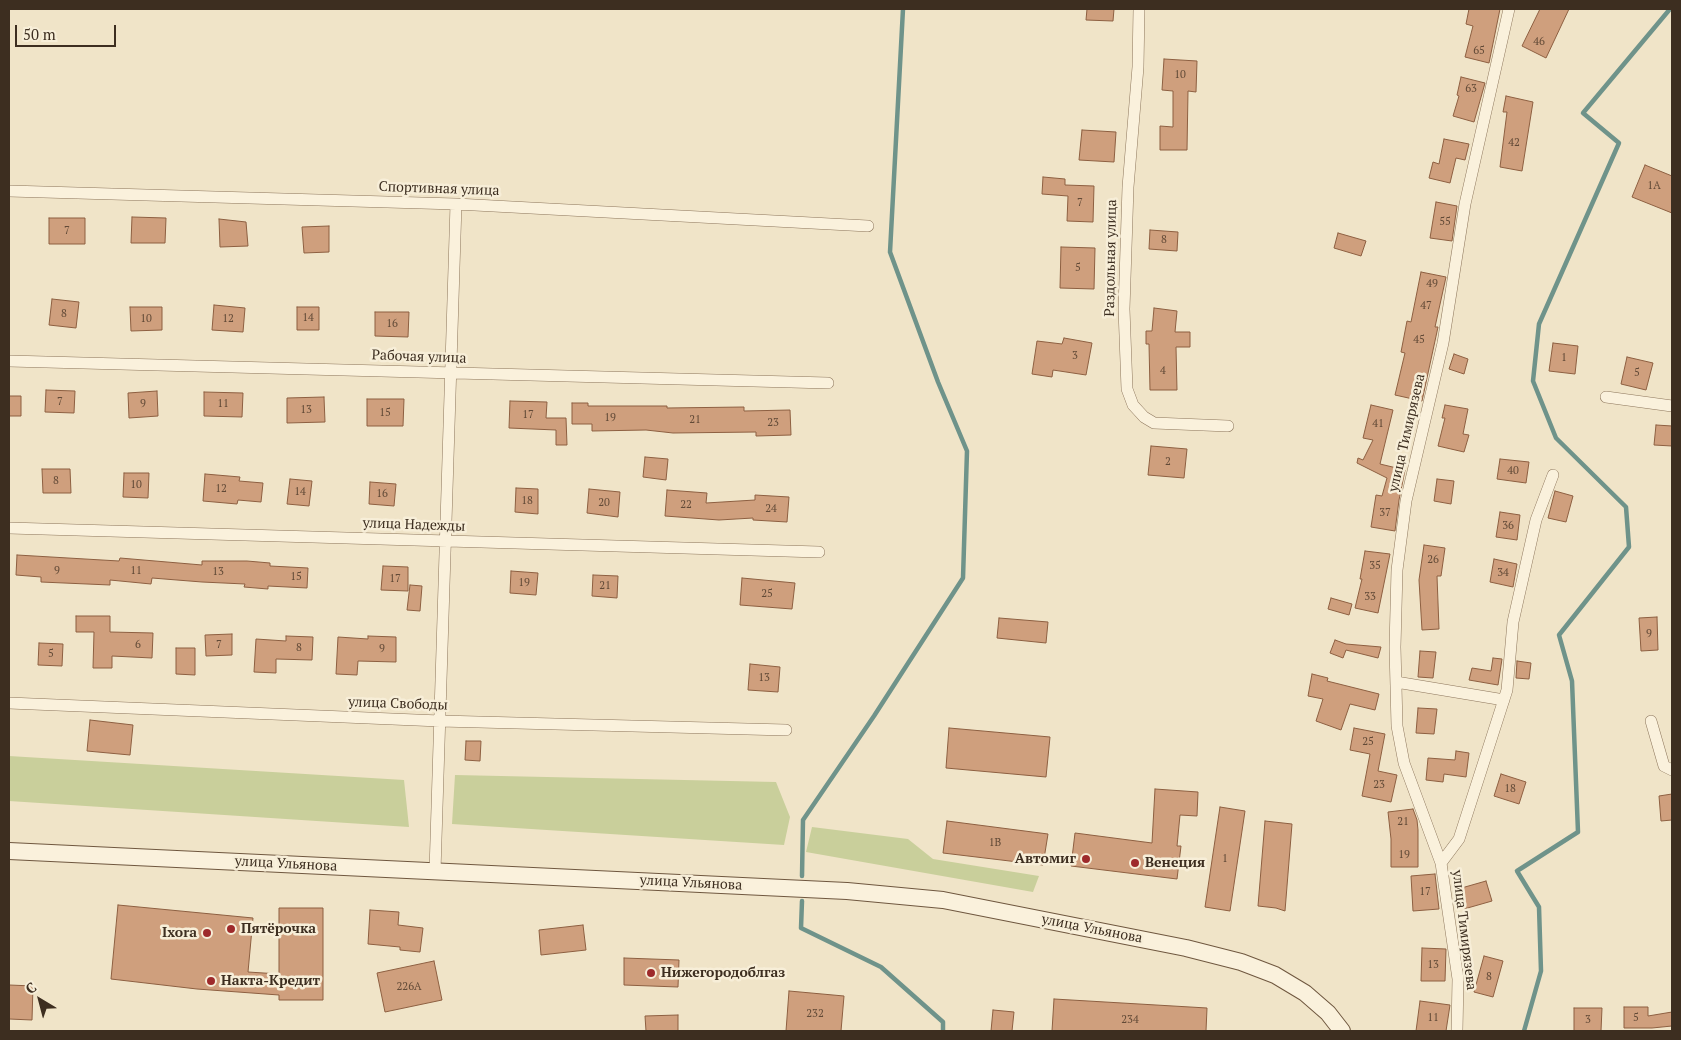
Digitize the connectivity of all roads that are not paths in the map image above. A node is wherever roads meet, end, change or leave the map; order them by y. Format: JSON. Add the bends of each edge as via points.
{"nodes":[{"id":1,"x":1139,"y":9,"type":"edge"},
{"id":2,"x":1509,"y":9,"type":"edge"},
{"id":3,"x":9,"y":191,"type":"edge"},
{"id":4,"x":456,"y":204,"type":"junction"},
{"id":5,"x":868,"y":226,"type":"dead end"},
{"id":6,"x":9,"y":361,"type":"edge"},
{"id":7,"x":451,"y":373,"type":"junction"},
{"id":8,"x":828,"y":383,"type":"dead end"},
{"id":9,"x":1606,"y":397,"type":"dead end"},
{"id":10,"x":1672,"y":406,"type":"edge"},
{"id":11,"x":1228,"y":426,"type":"dead end"},
{"id":12,"x":1553,"y":475,"type":"dead end"},
{"id":13,"x":9,"y":528,"type":"edge"},
{"id":14,"x":446,"y":541,"type":"junction"},
{"id":15,"x":819,"y":552,"type":"dead end"},
{"id":16,"x":1396,"y":682,"type":"junction"},
{"id":17,"x":1504,"y":700,"type":"junction"},
{"id":18,"x":9,"y":703,"type":"edge"},
{"id":19,"x":440,"y":721,"type":"junction"},
{"id":20,"x":1651,"y":721,"type":"dead end"},
{"id":21,"x":786,"y":730,"type":"dead end"},
{"id":22,"x":1672,"y":770,"type":"edge"},
{"id":23,"x":9,"y":851,"type":"edge"},
{"id":24,"x":1441,"y":863,"type":"junction"},
{"id":25,"x":435,"y":871,"type":"junction"},
{"id":26,"x":1342,"y":1031,"type":"edge"},
{"id":27,"x":1457,"y":1031,"type":"edge"}],
"edges":[{"from":1,"to":11,"type":"street","name":"Раздольная улица","via":[[1124,309],[1127,389],[1133,405],[1154,423]]},
{"from":2,"to":16,"type":"street","name":"улица Тимирязева","via":[[1465,204],[1443,343],[1406,502],[1397,570]]},
{"from":3,"to":4,"type":"street","name":"Спортивная улица"},
{"from":4,"to":5,"type":"street","name":"Спортивная улица"},
{"from":4,"to":7,"type":"street"},
{"from":6,"to":7,"type":"street","name":"Рабочая улица"},
{"from":7,"to":8,"type":"street","name":"Рабочая улица"},
{"from":7,"to":14,"type":"street"},
{"from":9,"to":10,"type":"street"},
{"from":12,"to":17,"type":"street","name":"улица Тимирязева","via":[[1536,520],[1515,613]]},
{"from":13,"to":14,"type":"street","name":"улица Надежды"},
{"from":14,"to":15,"type":"street","name":"улица Надежды"},
{"from":14,"to":19,"type":"street"},
{"from":16,"to":17,"type":"street"},
{"from":16,"to":24,"type":"street","name":"улица Тимирязева","via":[[1397,726],[1404,763]]},
{"from":17,"to":24,"type":"street","name":"улица Тимирязева","via":[[1459,839]]},
{"from":18,"to":19,"type":"street","name":"улица Свободы"},
{"from":19,"to":21,"type":"street","name":"улица Свободы"},
{"from":19,"to":25,"type":"street"},
{"from":20,"to":22,"type":"street","via":[[1664,766]]},
{"from":23,"to":25,"type":"main road","name":"улица Ульянова"},
{"from":24,"to":27,"type":"street","name":"улица Тимирязева","via":[[1458,980]]},
{"from":25,"to":26,"type":"main road","name":"улица Ульянова","via":[[847,890],[943,900],[1186,948],[1241,962],[1275,975],[1305,993],[1328,1013]]}]}
